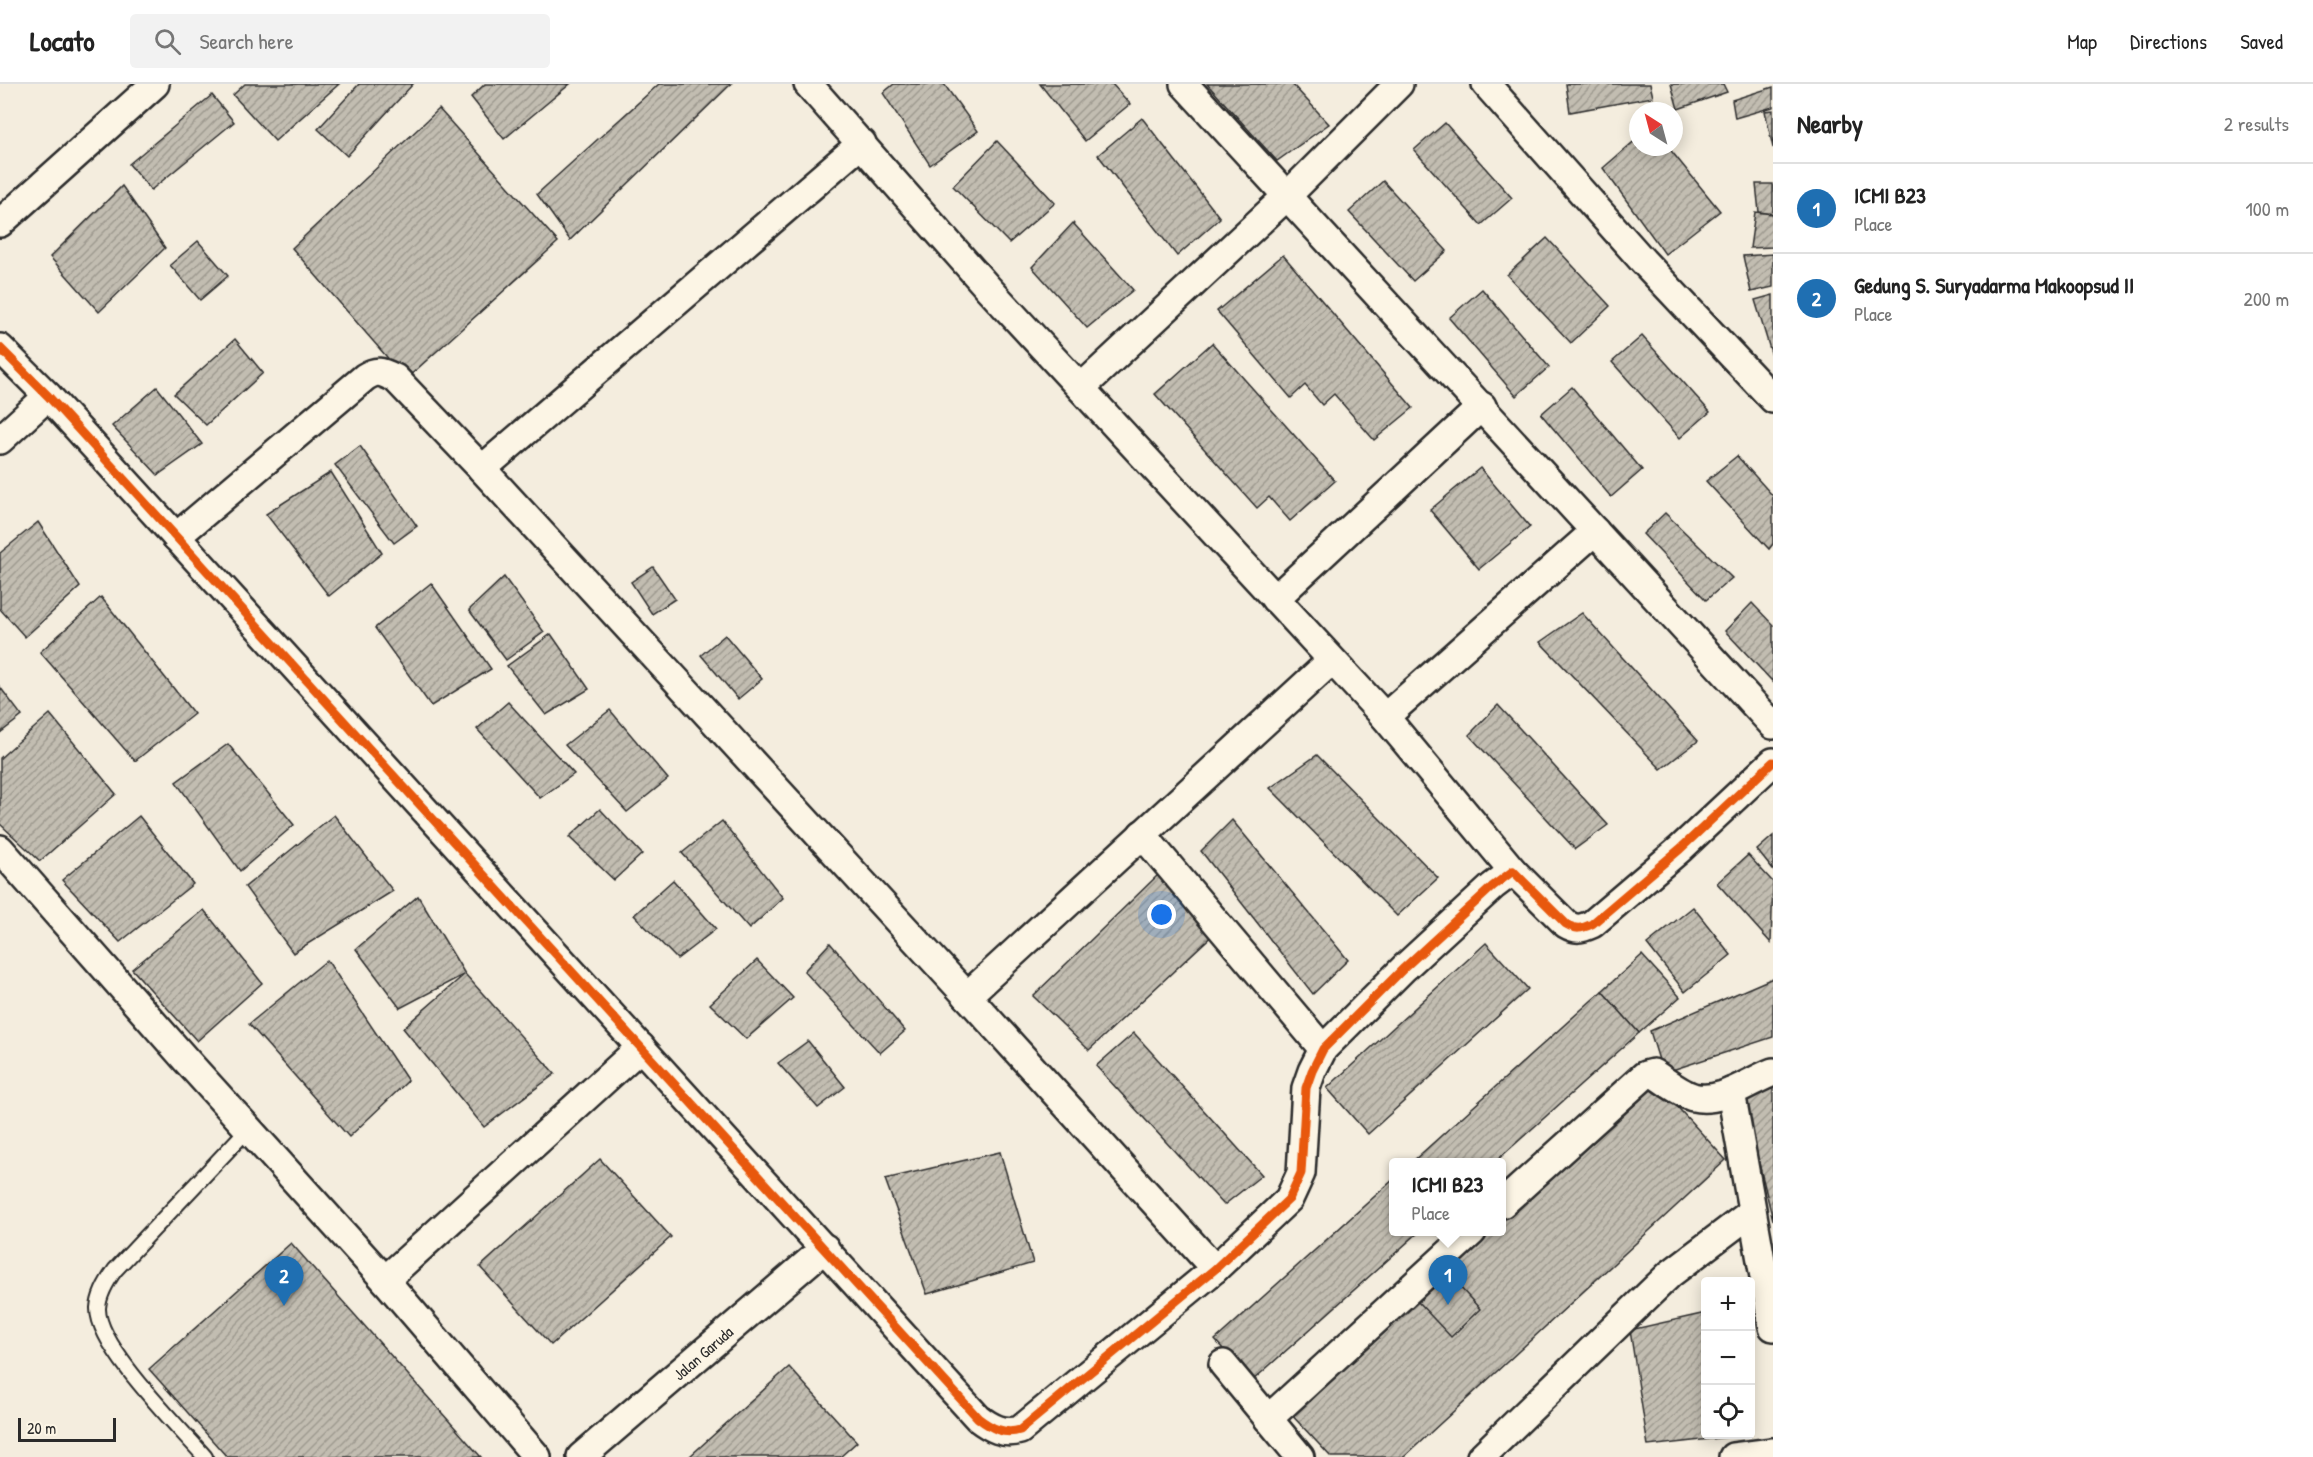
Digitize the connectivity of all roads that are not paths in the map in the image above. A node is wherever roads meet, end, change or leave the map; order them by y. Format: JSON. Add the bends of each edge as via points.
{"nodes":[{"id":1,"x":155,"y":84,"type":"edge"},
{"id":2,"x":808,"y":84,"type":"edge"},
{"id":3,"x":1184,"y":84,"type":"edge"},
{"id":4,"x":1399,"y":84,"type":"edge"},
{"id":5,"x":1485,"y":84,"type":"edge"},
{"id":6,"x":862,"y":143,"type":"junction"},
{"id":7,"x":1287,"y":196,"type":"junction"},
{"id":8,"x":0,"y":223,"type":"edge"},
{"id":9,"x":0,"y":348,"type":"edge"},
{"id":10,"x":1081,"y":388,"type":"junction"},
{"id":11,"x":48,"y":396,"type":"junction"},
{"id":12,"x":1773,"y":399,"type":"edge"},
{"id":13,"x":1482,"y":406,"type":"junction"},
{"id":14,"x":0,"y":440,"type":"edge"},
{"id":15,"x":482,"y":469,"type":"junction"},
{"id":16,"x":1595,"y":531,"type":"junction"},
{"id":17,"x":176,"y":537,"type":"junction"},
{"id":18,"x":1275,"y":599,"type":"junction"},
{"id":19,"x":1331,"y":661,"type":"junction"},
{"id":20,"x":1385,"y":717,"type":"junction"},
{"id":21,"x":1773,"y":725,"type":"edge"},
{"id":22,"x":1773,"y":762,"type":"edge"},
{"id":23,"x":1142,"y":834,"type":"junction"},
{"id":24,"x":0,"y":849,"type":"edge"},
{"id":25,"x":1513,"y":871,"type":"junction"},
{"id":26,"x":968,"y":996,"type":"junction"},
{"id":27,"x":641,"y":1047,"type":"junction"},
{"id":28,"x":1323,"y":1049,"type":"junction"},
{"id":29,"x":1773,"y":1072,"type":"edge"},
{"id":30,"x":1731,"y":1092,"type":"junction"},
{"id":31,"x":248,"y":1129,"type":"junction"},
{"id":32,"x":1506,"y":1200,"type":"edge"},
{"id":33,"x":1752,"y":1212,"type":"junction"},
{"id":34,"x":1468,"y":1236,"type":"edge"},
{"id":35,"x":825,"y":1248,"type":"junction"},
{"id":36,"x":1215,"y":1269,"type":"junction"},
{"id":37,"x":385,"y":1280,"type":"junction"},
{"id":38,"x":1773,"y":1327,"type":"edge"},
{"id":39,"x":1223,"y":1364,"type":"dead end"},
{"id":40,"x":1268,"y":1419,"type":"junction"},
{"id":41,"x":1773,"y":1452,"type":"edge"},
{"id":42,"x":205,"y":1457,"type":"edge"},
{"id":43,"x":537,"y":1457,"type":"edge"},
{"id":44,"x":581,"y":1457,"type":"edge"},
{"id":45,"x":1300,"y":1457,"type":"edge"},
{"id":46,"x":1481,"y":1457,"type":"edge"},
{"id":47,"x":1733,"y":1457,"type":"edge"}],
"edges":[{"from":1,"to":8,"type":"street"},
{"from":2,"to":6,"type":"street"},
{"from":3,"to":7,"type":"street"},
{"from":4,"to":7,"type":"street"},
{"from":5,"to":12,"type":"street"},
{"from":6,"to":10,"type":"street"},
{"from":6,"to":15,"type":"street"},
{"from":7,"to":10,"type":"street"},
{"from":7,"to":13,"type":"street"},
{"from":9,"to":11,"type":"street"},
{"from":10,"to":18,"type":"street"},
{"from":11,"to":14,"type":"street"},
{"from":11,"to":17,"type":"street"},
{"from":13,"to":16,"type":"street"},
{"from":13,"to":18,"type":"street"},
{"from":15,"to":17,"type":"street","via":[[394,378],[373,372]]},
{"from":15,"to":26,"type":"street"},
{"from":16,"to":20,"type":"street"},
{"from":16,"to":21,"type":"street"},
{"from":17,"to":27,"type":"street"},
{"from":18,"to":19,"type":"street"},
{"from":19,"to":20,"type":"street"},
{"from":19,"to":23,"type":"street"},
{"from":20,"to":25,"type":"street"},
{"from":22,"to":25,"type":"street","via":[[1680,849],[1582,929],[1566,924]]},
{"from":23,"to":26,"type":"street"},
{"from":23,"to":28,"type":"street"},
{"from":24,"to":31,"type":"street"},
{"from":25,"to":28,"type":"street","via":[[1404,968]]},
{"from":26,"to":36,"type":"street"},
{"from":27,"to":35,"type":"street"},
{"from":27,"to":37,"type":"street"},
{"from":28,"to":36,"type":"street","via":[[1306,1088],[1301,1173],[1296,1186],[1289,1199]]},
{"from":29,"to":30,"type":"street"},
{"from":30,"to":32,"type":"street","via":[[1693,1097],[1653,1073],[1646,1075]]},
{"from":30,"to":33,"type":"street"},
{"from":31,"to":37,"type":"street"},
{"from":31,"to":42,"type":"lane","via":[[115,1270],[104,1286],[98,1307],[101,1328],[130,1371]]},
{"from":33,"to":38,"type":"street"},
{"from":33,"to":46,"type":"street","via":[[1670,1274]]},
{"from":34,"to":40,"type":"street"},
{"from":35,"to":36,"type":"street","via":[[978,1418],[1010,1433],[1020,1430]]},
{"from":35,"to":44,"type":"street","name":"Jalan Garuda"},
{"from":37,"to":43,"type":"street"},
{"from":39,"to":40,"type":"street"},
{"from":40,"to":45,"type":"street"},
{"from":41,"to":47,"type":"street"}]}
